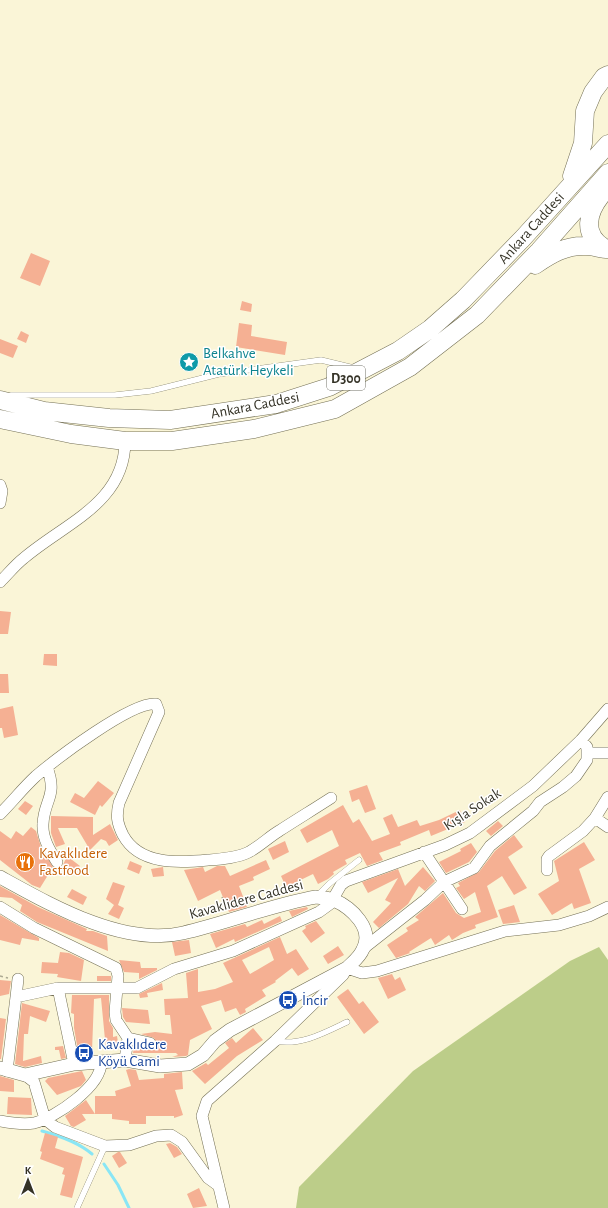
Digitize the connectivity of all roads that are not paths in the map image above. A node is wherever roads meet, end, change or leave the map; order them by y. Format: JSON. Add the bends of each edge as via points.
{"nodes":[{"id":1,"x":608,"y":75,"type":"edge"},
{"id":2,"x":584,"y":117,"type":"junction"},
{"id":3,"x":608,"y":133,"type":"edge"},
{"id":4,"x":608,"y":144,"type":"edge"},
{"id":5,"x":608,"y":173,"type":"edge"},
{"id":6,"x":608,"y":185,"type":"edge"},
{"id":7,"x":566,"y":190,"type":"junction"},
{"id":8,"x":607,"y":249,"type":"edge"},
{"id":9,"x":509,"y":282,"type":"junction"},
{"id":10,"x":362,"y":370,"type":"junction"},
{"id":11,"x":0,"y":395,"type":"edge"},
{"id":12,"x":0,"y":400,"type":"edge"},
{"id":13,"x":0,"y":419,"type":"edge"},
{"id":14,"x":125,"y":441,"type":"junction"},
{"id":15,"x":0,"y":485,"type":"edge"},
{"id":16,"x":0,"y":503,"type":"edge"},
{"id":17,"x":0,"y":582,"type":"edge"},
{"id":18,"x":608,"y":709,"type":"edge"},
{"id":19,"x":581,"y":740,"type":"junction"},
{"id":20,"x":587,"y":753,"type":"junction"},
{"id":21,"x":608,"y":753,"type":"edge"},
{"id":22,"x":48,"y":766,"type":"junction"},
{"id":23,"x":608,"y":796,"type":"edge"},
{"id":24,"x":331,"y":798,"type":"dead end"},
{"id":25,"x":0,"y":814,"type":"edge"},
{"id":26,"x":595,"y":818,"type":"junction"},
{"id":27,"x":608,"y":827,"type":"edge"},
{"id":28,"x":424,"y":852,"type":"junction"},
{"id":29,"x":360,"y":860,"type":"dead end"},
{"id":30,"x":57,"y":862,"type":"dead end"},
{"id":31,"x":547,"y":870,"type":"dead end"},
{"id":32,"x":0,"y":877,"type":"edge"},
{"id":33,"x":444,"y":882,"type":"junction"},
{"id":34,"x":316,"y":897,"type":"junction"},
{"id":35,"x":334,"y":900,"type":"junction"},
{"id":36,"x":0,"y":907,"type":"edge"},
{"id":37,"x":608,"y":907,"type":"edge"},
{"id":38,"x":462,"y":908,"type":"dead end"},
{"id":39,"x":364,"y":948,"type":"junction"},
{"id":40,"x":347,"y":968,"type":"junction"},
{"id":41,"x":18,"y":979,"type":"dead end"},
{"id":42,"x":58,"y":988,"type":"junction"},
{"id":43,"x":117,"y":989,"type":"junction"},
{"id":44,"x":16,"y":997,"type":"junction"},
{"id":45,"x":347,"y":1022,"type":"dead end"},
{"id":46,"x":128,"y":1038,"type":"junction"},
{"id":47,"x":275,"y":1041,"type":"junction"},
{"id":48,"x":150,"y":1043,"type":"dead end"},
{"id":49,"x":125,"y":1060,"type":"junction"},
{"id":50,"x":101,"y":1062,"type":"junction"},
{"id":51,"x":74,"y":1064,"type":"junction"},
{"id":52,"x":3,"y":1070,"type":"edge"},
{"id":53,"x":25,"y":1075,"type":"junction"},
{"id":54,"x":45,"y":1119,"type":"junction"},
{"id":55,"x":0,"y":1121,"type":"edge"},
{"id":56,"x":105,"y":1146,"type":"junction"},
{"id":57,"x":219,"y":1186,"type":"junction"},
{"id":58,"x":78,"y":1208,"type":"edge"},
{"id":59,"x":224,"y":1208,"type":"edge"}],
"edges":[{"from":1,"to":2,"type":"highway","via":[[593,92]]},
{"from":2,"to":3,"type":"highway","via":[[589,127],[598,133]]},
{"from":2,"to":7,"type":"highway","via":[[585,132],[580,154]]},
{"from":4,"to":7,"type":"highway","name":"Ankara Caddesi","number":"D300"},
{"from":5,"to":9,"type":"highway","name":"Ankara Caddesi","number":"D300"},
{"from":6,"to":8,"type":"highway","via":[[590,212],[590,235],[596,243]]},
{"from":7,"to":10,"type":"highway","name":"Ankara Caddesi","number":"D300","via":[[463,300],[430,329],[398,351]]},
{"from":8,"to":9,"type":"highway","via":[[569,246],[558,250]]},
{"from":9,"to":14,"type":"highway","name":"Ankara Caddesi","number":"D300","via":[[477,315],[410,368],[335,409],[254,429],[172,441]]},
{"from":10,"to":11,"type":"lane","via":[[321,360],[219,374],[151,391],[115,395]]},
{"from":10,"to":12,"type":"highway","name":"Ankara Caddesi","number":"D300","via":[[330,387],[276,404],[170,420],[109,418],[44,411]]},
{"from":13,"to":14,"type":"highway","name":"Ankara Caddesi","number":"D300","via":[[71,434]]},
{"from":14,"to":17,"type":"street","via":[[123,461],[115,480],[100,502],[23,558]]},
{"from":15,"to":16,"type":"street"},
{"from":18,"to":19,"type":"street","name":"Kışla Sokak"},
{"from":19,"to":20,"type":"street","via":[[587,747]]},
{"from":19,"to":28,"type":"street","name":"Kışla Sokak","via":[[533,786],[492,817],[470,832]]},
{"from":20,"to":21,"type":"street"},
{"from":20,"to":33,"type":"street","via":[[587,760],[568,784],[540,802],[533,811],[490,846],[474,868]]},
{"from":22,"to":24,"type":"street","via":[[126,713],[145,704],[156,704],[159,712],[157,718],[116,815],[119,827],[136,851],[167,861],[224,859],[249,852]]},
{"from":22,"to":25,"type":"street"},
{"from":22,"to":30,"type":"street","via":[[52,792],[43,825],[49,849]]},
{"from":23,"to":26,"type":"street"},
{"from":26,"to":27,"type":"street"},
{"from":26,"to":31,"type":"street","via":[[583,831],[549,856]]},
{"from":28,"to":33,"type":"street"},
{"from":28,"to":35,"type":"street","name":"Kışla Sokak","via":[[346,881],[341,885]]},
{"from":29,"to":34,"type":"lane"},
{"from":32,"to":34,"type":"street","name":"Kavaklidere Caddesi","via":[[111,929],[148,935],[182,933]]},
{"from":33,"to":38,"type":"street"},
{"from":33,"to":39,"type":"street","via":[[426,900]]},
{"from":34,"to":35,"type":"street","name":"Kavaklidere Caddesi"},
{"from":35,"to":39,"type":"street","name":"Kavaklidere Caddesi","via":[[360,920],[364,928]]},
{"from":35,"to":43,"type":"street","via":[[319,912],[234,951],[174,969],[137,988]]},
{"from":36,"to":43,"type":"street","via":[[34,928],[113,966],[117,971]]},
{"from":37,"to":40,"type":"street","via":[[559,925],[505,931],[377,971],[362,972]]},
{"from":39,"to":40,"type":"street"},
{"from":40,"to":47,"type":"street","via":[[344,975]]},
{"from":40,"to":49,"type":"street","via":[[230,1030],[195,1061],[160,1066]]},
{"from":41,"to":44,"type":"street"},
{"from":42,"to":43,"type":"street"},
{"from":42,"to":44,"type":"street"},
{"from":42,"to":51,"type":"street"},
{"from":43,"to":46,"type":"street","via":[[116,1016]]},
{"from":44,"to":52,"type":"street"},
{"from":45,"to":47,"type":"lane","via":[[299,1042]]},
{"from":46,"to":48,"type":"street"},
{"from":46,"to":49,"type":"street"},
{"from":47,"to":57,"type":"street","via":[[207,1101],[203,1109],[203,1123]]},
{"from":49,"to":50,"type":"street"},
{"from":50,"to":51,"type":"street"},
{"from":50,"to":54,"type":"street","via":[[99,1075],[82,1096]]},
{"from":51,"to":53,"type":"street"},
{"from":52,"to":53,"type":"street"},
{"from":53,"to":54,"type":"street","via":[[34,1082]]},
{"from":54,"to":55,"type":"street","via":[[16,1124]]},
{"from":54,"to":56,"type":"street","via":[[55,1127]]},
{"from":56,"to":57,"type":"street","via":[[129,1145],[156,1136],[171,1135],[182,1142],[208,1178]]},
{"from":56,"to":58,"type":"lane"},
{"from":57,"to":59,"type":"street"}]}
